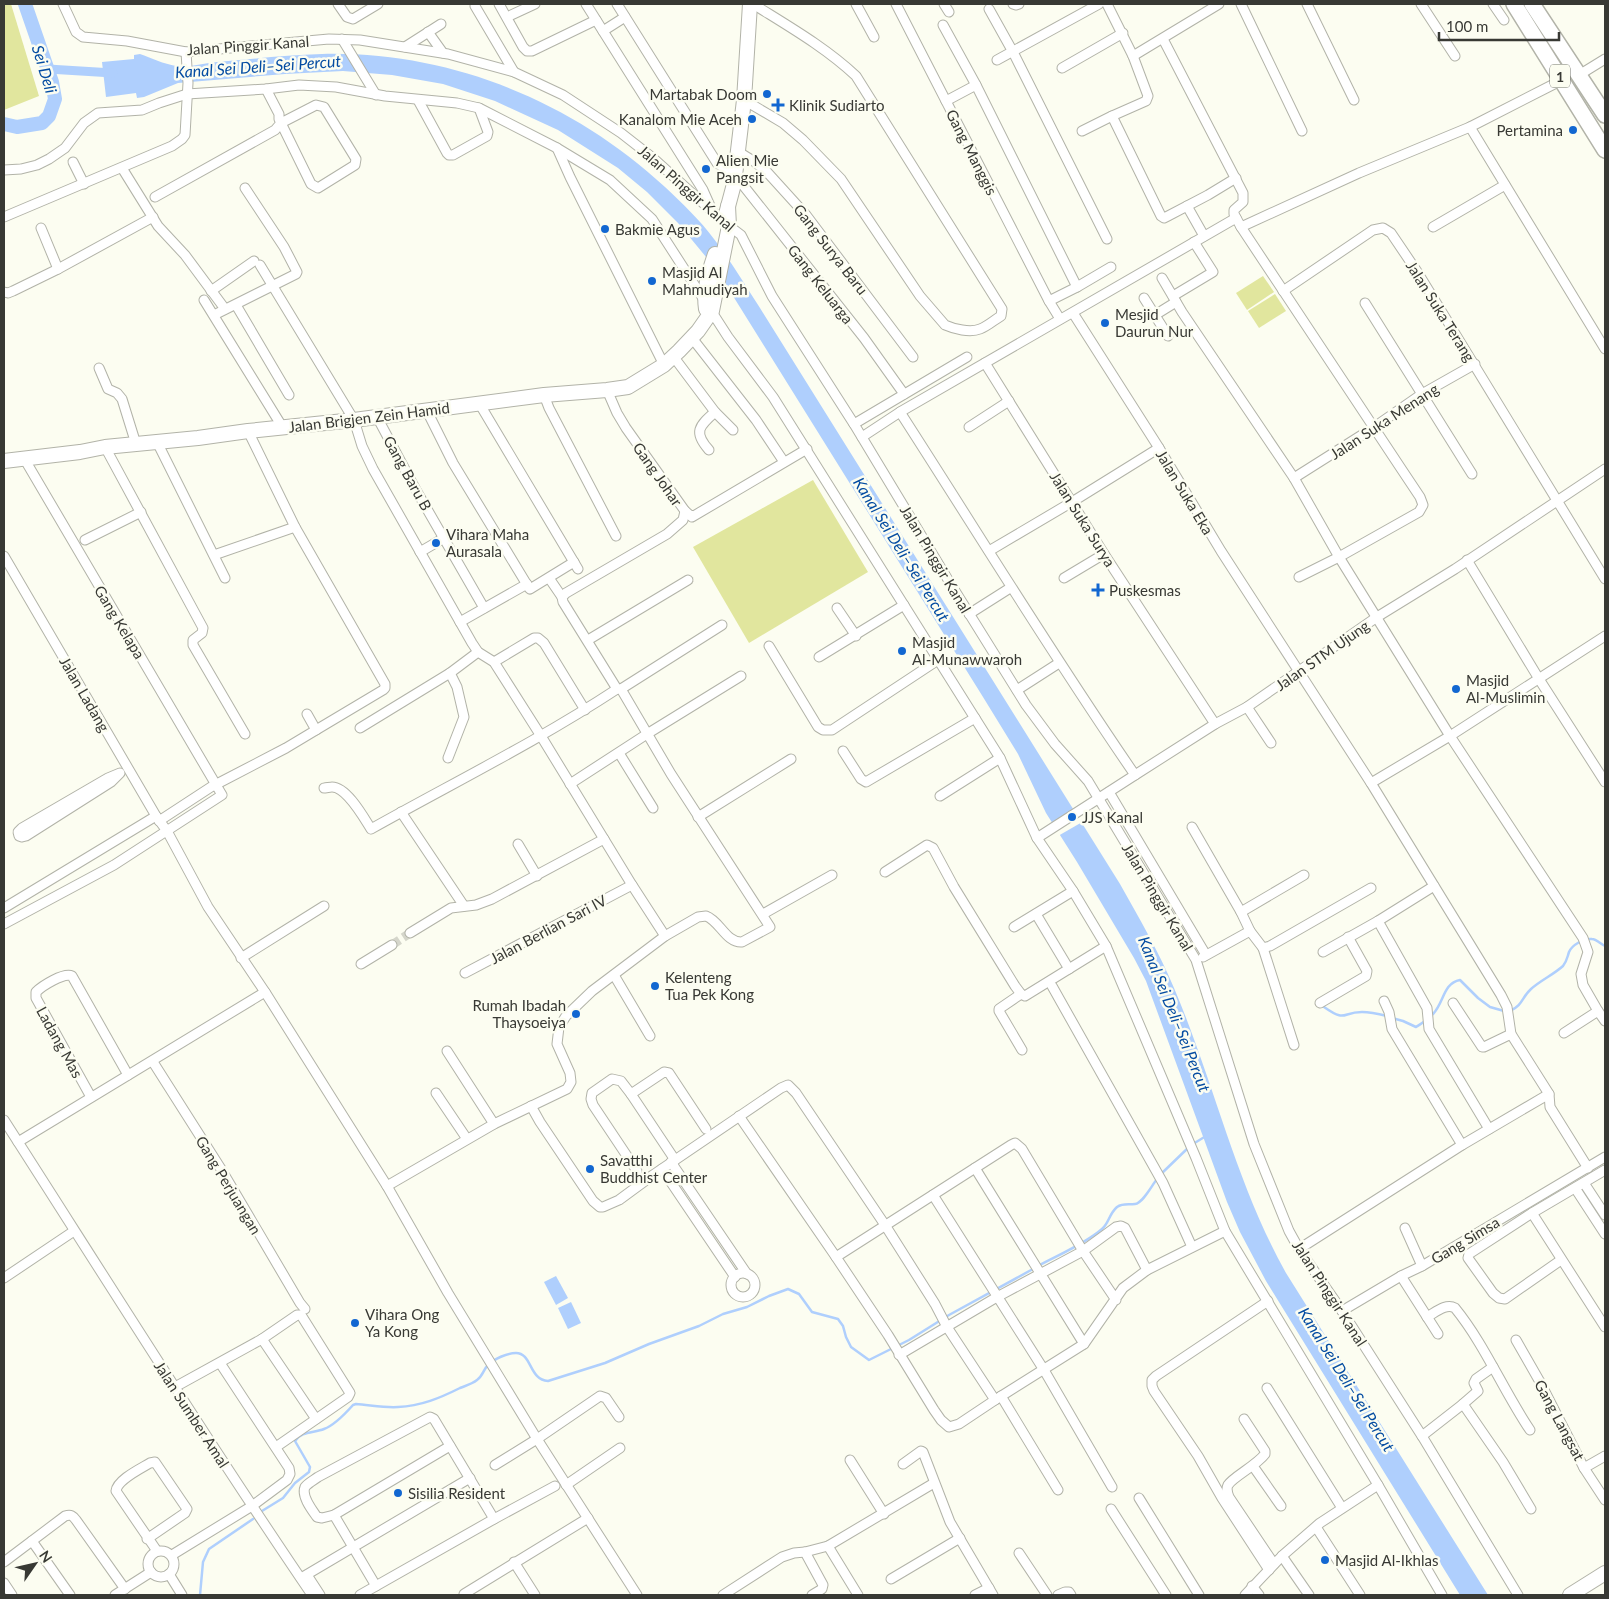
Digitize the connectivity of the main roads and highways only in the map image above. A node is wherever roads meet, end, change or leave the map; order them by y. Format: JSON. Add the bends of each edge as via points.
{"nodes":[{"id":1,"x":752,"y":4,"type":"edge"},
{"id":2,"x":1509,"y":4,"type":"edge"},
{"id":3,"x":1514,"y":4,"type":"edge"},
{"id":4,"x":1534,"y":4,"type":"edge"},
{"id":5,"x":1530,"y":29,"type":"junction"},
{"id":6,"x":1605,"y":115,"type":"edge"},
{"id":7,"x":1605,"y":150,"type":"edge"},
{"id":8,"x":4,"y":461,"type":"edge"},
{"id":9,"x":1605,"y":1573,"type":"edge"},
{"id":10,"x":1570,"y":1595,"type":"edge"}],
"edges":[{"from":1,"to":8,"type":"main road","name":"Jalan Brigjen Zein Hamid","via":[[734,184],[708,309],[692,338],[668,361],[628,387]]},
{"from":2,"to":5,"type":"highway"},
{"from":3,"to":5,"type":"highway","number":"1"},
{"from":4,"to":6,"type":"highway","number":"1"},
{"from":5,"to":7,"type":"highway","number":"1"},
{"from":9,"to":10,"type":"main road"}]}
